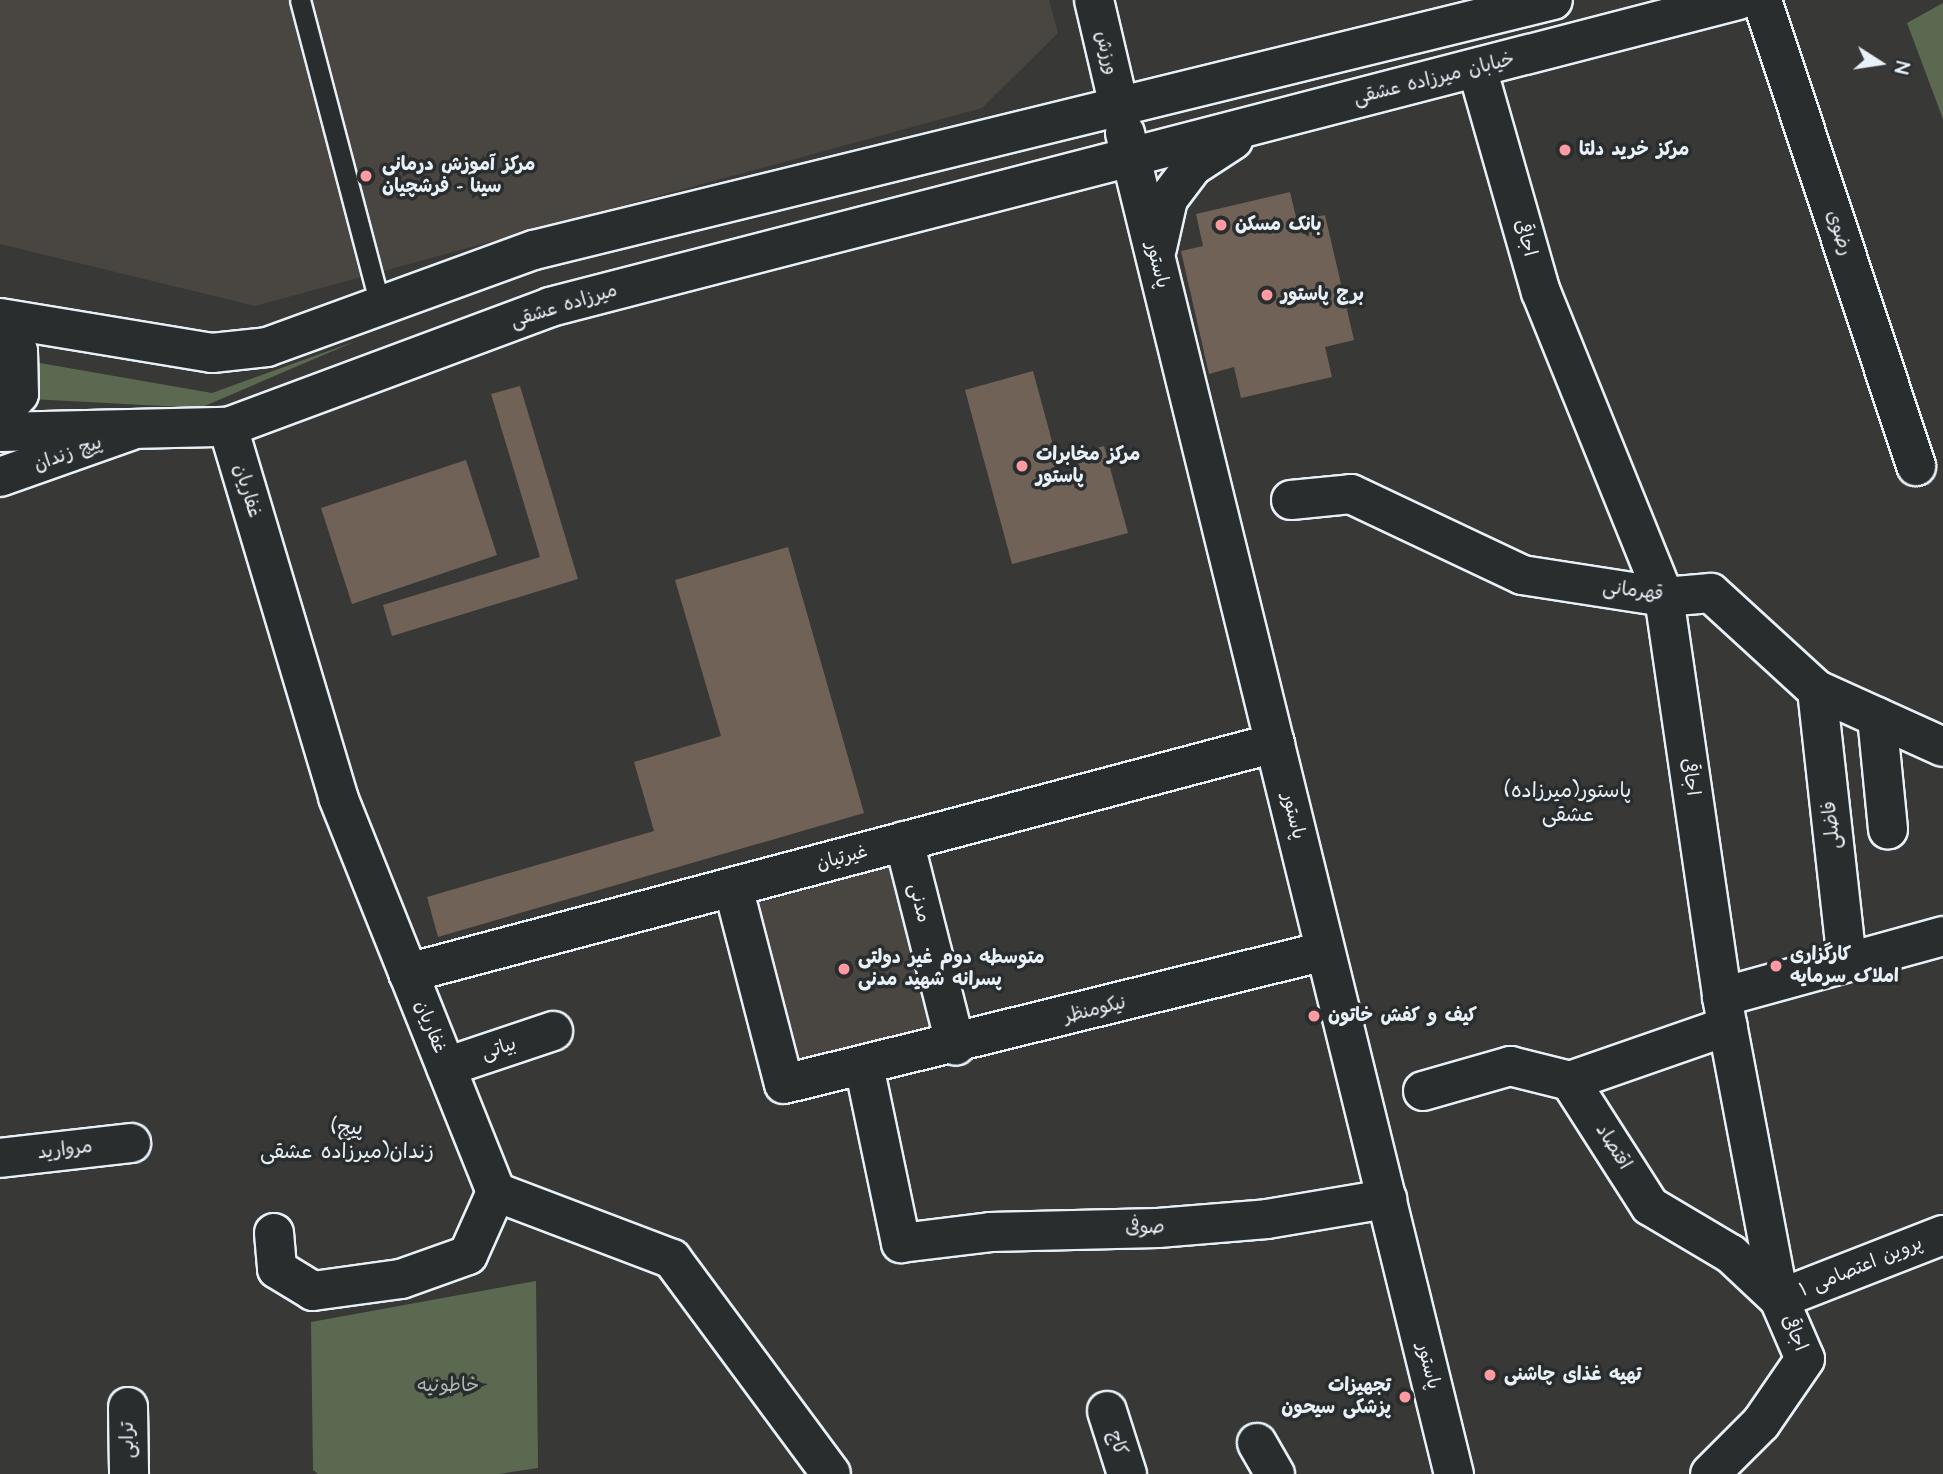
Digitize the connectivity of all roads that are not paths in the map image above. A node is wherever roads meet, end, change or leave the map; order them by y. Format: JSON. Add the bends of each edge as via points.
{"nodes":[{"id":1,"x":300,"y":0,"type":"edge"},
{"id":2,"x":1094,"y":0,"type":"edge"},
{"id":3,"x":1553,"y":0,"type":"edge"},
{"id":4,"x":1738,"y":0,"type":"edge"},
{"id":5,"x":1762,"y":0,"type":"edge"},
{"id":6,"x":1477,"y":68,"type":"junction"},
{"id":7,"x":1119,"y":107,"type":"junction"},
{"id":8,"x":1269,"y":121,"type":"junction"},
{"id":9,"x":1130,"y":157,"type":"junction"},
{"id":10,"x":534,"y":250,"type":"junction"},
{"id":11,"x":1156,"y":257,"type":"junction"},
{"id":12,"x":380,"y":306,"type":"junction"},
{"id":13,"x":550,"y":307,"type":"junction"},
{"id":14,"x":0,"y":318,"type":"edge"},
{"id":15,"x":0,"y":328,"type":"edge"},
{"id":16,"x":0,"y":415,"type":"edge"},
{"id":17,"x":228,"y":427,"type":"junction"},
{"id":18,"x":136,"y":429,"type":"junction"},
{"id":19,"x":0,"y":432,"type":"edge"},
{"id":20,"x":1916,"y":466,"type":"dead end"},
{"id":21,"x":0,"y":477,"type":"edge"},
{"id":22,"x":1291,"y":500,"type":"dead end"},
{"id":23,"x":1664,"y":597,"type":"junction"},
{"id":24,"x":1816,"y":690,"type":"junction"},
{"id":25,"x":1877,"y":717,"type":"junction"},
{"id":26,"x":1275,"y":743,"type":"junction"},
{"id":27,"x":1943,"y":747,"type":"edge"},
{"id":28,"x":1888,"y":829,"type":"dead end"},
{"id":29,"x":904,"y":841,"type":"junction"},
{"id":30,"x":733,"y":887,"type":"junction"},
{"id":31,"x":1943,"y":936,"type":"edge"},
{"id":32,"x":1325,"y":951,"type":"junction"},
{"id":33,"x":1847,"y":961,"type":"junction"},
{"id":34,"x":408,"y":973,"type":"junction"},
{"id":35,"x":1725,"y":1012,"type":"junction"},
{"id":36,"x":553,"y":1031,"type":"dead end"},
{"id":37,"x":956,"y":1046,"type":"junction"},
{"id":38,"x":864,"y":1066,"type":"junction"},
{"id":39,"x":446,"y":1067,"type":"junction"},
{"id":40,"x":1570,"y":1081,"type":"junction"},
{"id":41,"x":1423,"y":1091,"type":"dead end"},
{"id":42,"x":131,"y":1143,"type":"dead end"},
{"id":43,"x":0,"y":1158,"type":"edge"},
{"id":44,"x":496,"y":1192,"type":"junction"},
{"id":45,"x":1387,"y":1199,"type":"junction"},
{"id":46,"x":274,"y":1233,"type":"dead end"},
{"id":47,"x":1943,"y":1235,"type":"edge"},
{"id":48,"x":1779,"y":1299,"type":"junction"},
{"id":49,"x":128,"y":1407,"type":"dead end"},
{"id":50,"x":1107,"y":1411,"type":"dead end"},
{"id":51,"x":129,"y":1474,"type":"edge"},
{"id":52,"x":831,"y":1474,"type":"edge"},
{"id":53,"x":1127,"y":1474,"type":"edge"},
{"id":54,"x":1454,"y":1474,"type":"edge"},
{"id":55,"x":1710,"y":1474,"type":"edge"}],
"edges":[{"from":1,"to":12,"type":"lane"},
{"from":2,"to":7,"type":"street","name":"ورزش"},
{"from":3,"to":7,"type":"street"},
{"from":4,"to":6,"type":"street","name":"خیابان میرزاده عشقی"},
{"from":5,"to":20,"type":"street","name":"رضوی"},
{"from":6,"to":8,"type":"street","name":"خیابان میرزاده عشقی"},
{"from":6,"to":23,"type":"street","name":"اجاقی","via":[[1541,292]]},
{"from":7,"to":9,"type":"street","name":"ورزش"},
{"from":7,"to":10,"type":"street"},
{"from":8,"to":9,"type":"street","name":"خیابان میرزاده عشقی"},
{"from":8,"to":11,"type":"street","via":[[1193,166],[1168,199]]},
{"from":9,"to":11,"type":"street","name":"پاستور"},
{"from":9,"to":13,"type":"street","name":"میرزاده عشقی"},
{"from":10,"to":12,"type":"street"},
{"from":10,"to":13,"type":"street"},
{"from":11,"to":26,"type":"street","name":"پاستور"},
{"from":12,"to":14,"type":"street","via":[[267,347],[212,353]]},
{"from":13,"to":17,"type":"street","name":"میرزاده عشقی"},
{"from":15,"to":16,"type":"street","via":[[18,351],[19,394]]},
{"from":17,"to":18,"type":"street","name":"میرزاده عشقی"},
{"from":17,"to":34,"type":"street","name":"غفاریان","via":[[338,797]]},
{"from":18,"to":19,"type":"street","name":"میرزاده عشقی"},
{"from":18,"to":21,"type":"street","name":"پیچ زندان"},
{"from":22,"to":23,"type":"street","name":"قهرمانی","via":[[1350,494],[1522,575]]},
{"from":23,"to":24,"type":"street","name":"قهرمانی","via":[[1711,593]]},
{"from":23,"to":35,"type":"street","name":"اجاقی"},
{"from":24,"to":25,"type":"street","name":"قهرمانی"},
{"from":24,"to":33,"type":"street","name":"فاضلی"},
{"from":25,"to":27,"type":"street","name":"قهرمانی"},
{"from":25,"to":28,"type":"street"},
{"from":26,"to":29,"type":"street","name":"غیرتیان"},
{"from":26,"to":32,"type":"street","name":"پاستور"},
{"from":29,"to":30,"type":"street","name":"غیرتیان"},
{"from":29,"to":37,"type":"street","name":"مدنی"},
{"from":30,"to":34,"type":"street","name":"غیرتیان"},
{"from":30,"to":38,"type":"street","name":"نیکومنظر","via":[[784,1084]]},
{"from":31,"to":33,"type":"street"},
{"from":32,"to":37,"type":"street","name":"نیکومنظر"},
{"from":32,"to":45,"type":"street","name":"پاستور"},
{"from":33,"to":35,"type":"street"},
{"from":34,"to":39,"type":"street","name":"غفاریان"},
{"from":35,"to":40,"type":"street"},
{"from":35,"to":48,"type":"street","name":"اجاقی"},
{"from":36,"to":39,"type":"street","name":"بیاتی"},
{"from":37,"to":38,"type":"street","name":"نیکومنظر"},
{"from":38,"to":45,"type":"street","name":"صوفی","via":[[901,1243],[990,1232],[1267,1219]]},
{"from":39,"to":44,"type":"street","name":"غفاریان"},
{"from":40,"to":41,"type":"street","via":[[1510,1066]]},
{"from":40,"to":48,"type":"street","name":"اقتصاد","via":[[1650,1206],[1731,1254]]},
{"from":42,"to":43,"type":"street","name":"مروارید"},
{"from":44,"to":46,"type":"street","via":[[468,1255],[401,1279],[313,1292],[277,1269]]},
{"from":44,"to":52,"type":"street","via":[[672,1259]]},
{"from":45,"to":54,"type":"street","name":"پاستور"},
{"from":47,"to":48,"type":"street","name":"پروین اعتصامی ۱"},
{"from":48,"to":55,"type":"street","name":"اجاقی","via":[[1805,1359],[1761,1423]]},
{"from":49,"to":51,"type":"street","name":"ترابی"},
{"from":50,"to":53,"type":"street","name":"کاج"}]}
